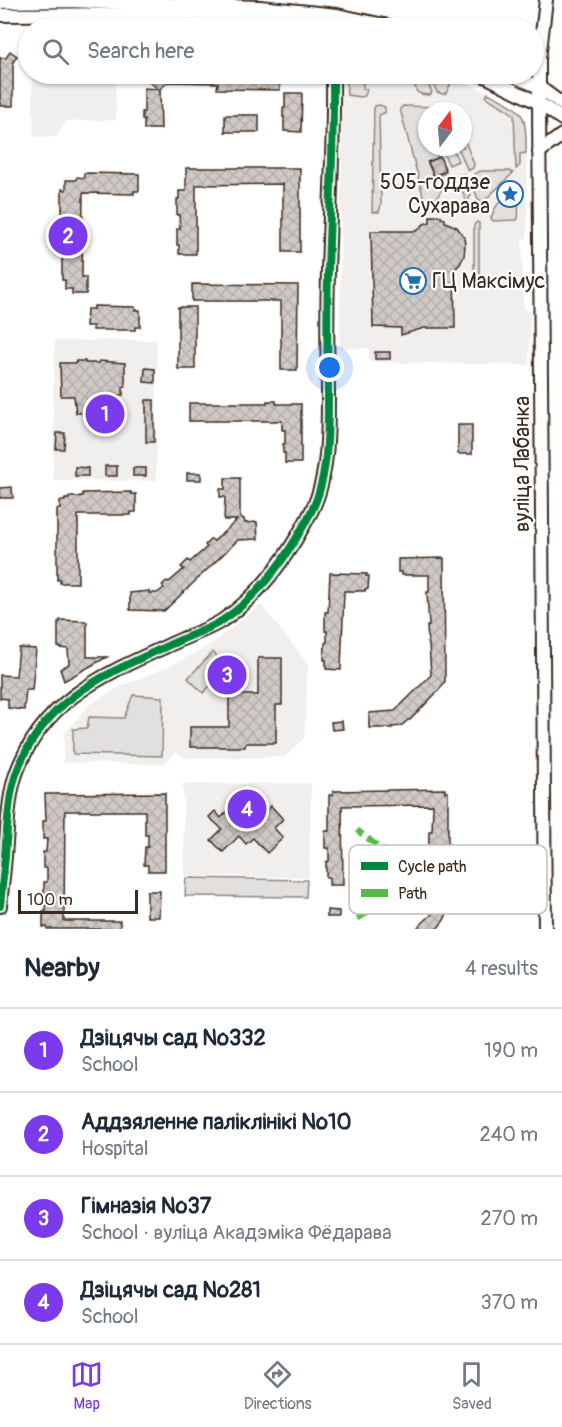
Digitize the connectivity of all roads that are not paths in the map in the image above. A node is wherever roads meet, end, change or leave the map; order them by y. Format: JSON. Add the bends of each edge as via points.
{"nodes":[{"id":1,"x":34,"y":0,"type":"edge"},
{"id":2,"x":546,"y":0,"type":"edge"},
{"id":3,"x":0,"y":2,"type":"edge"},
{"id":4,"x":34,"y":14,"type":"junction"},
{"id":5,"x":0,"y":15,"type":"edge"},
{"id":6,"x":276,"y":18,"type":"edge"},
{"id":7,"x":307,"y":18,"type":"edge"},
{"id":8,"x":543,"y":18,"type":"edge"},
{"id":9,"x":333,"y":84,"type":"edge"},
{"id":10,"x":501,"y":84,"type":"edge"},
{"id":11,"x":532,"y":84,"type":"edge"},
{"id":12,"x":539,"y":84,"type":"edge"},
{"id":13,"x":539,"y":87,"type":"junction"},
{"id":14,"x":539,"y":103,"type":"junction"},
{"id":15,"x":562,"y":104,"type":"edge"},
{"id":16,"x":562,"y":119,"type":"edge"},
{"id":17,"x":562,"y":135,"type":"edge"},
{"id":18,"x":539,"y":152,"type":"junction"},
{"id":19,"x":544,"y":845,"type":"edge"},
{"id":20,"x":2,"y":865,"type":"edge"},
{"id":21,"x":0,"y":906,"type":"edge"},
{"id":22,"x":545,"y":914,"type":"edge"},
{"id":23,"x":545,"y":929,"type":"edge"}],
"edges":[{"from":1,"to":3,"type":"main road"},
{"from":1,"to":4,"type":"main road"},
{"from":1,"to":7,"type":"main road","via":[[260,7]]},
{"from":2,"to":8,"type":"main road","name":"вуліца Лабанка"},
{"from":4,"to":5,"type":"main road"},
{"from":4,"to":6,"type":"main road"},
{"from":9,"to":20,"type":"main road","via":[[328,433],[320,489],[312,509],[265,583],[244,604],[222,621],[105,675],[75,694],[49,718],[30,743],[16,775]]},
{"from":10,"to":14,"type":"main road"},
{"from":11,"to":13,"type":"main road"},
{"from":12,"to":13,"type":"main road","name":"вуліца Лабанка"},
{"from":13,"to":14,"type":"main road","name":"вуліца Лабанка"},
{"from":13,"to":15,"type":"main road"},
{"from":14,"to":16,"type":"main road"},
{"from":14,"to":18,"type":"main road","name":"вуліца Лабанка"},
{"from":17,"to":18,"type":"main road"},
{"from":18,"to":19,"type":"main road","name":"вуліца Лабанка"},
{"from":20,"to":21,"type":"main road"},
{"from":22,"to":23,"type":"main road","name":"вуліца Лабанка"}]}
